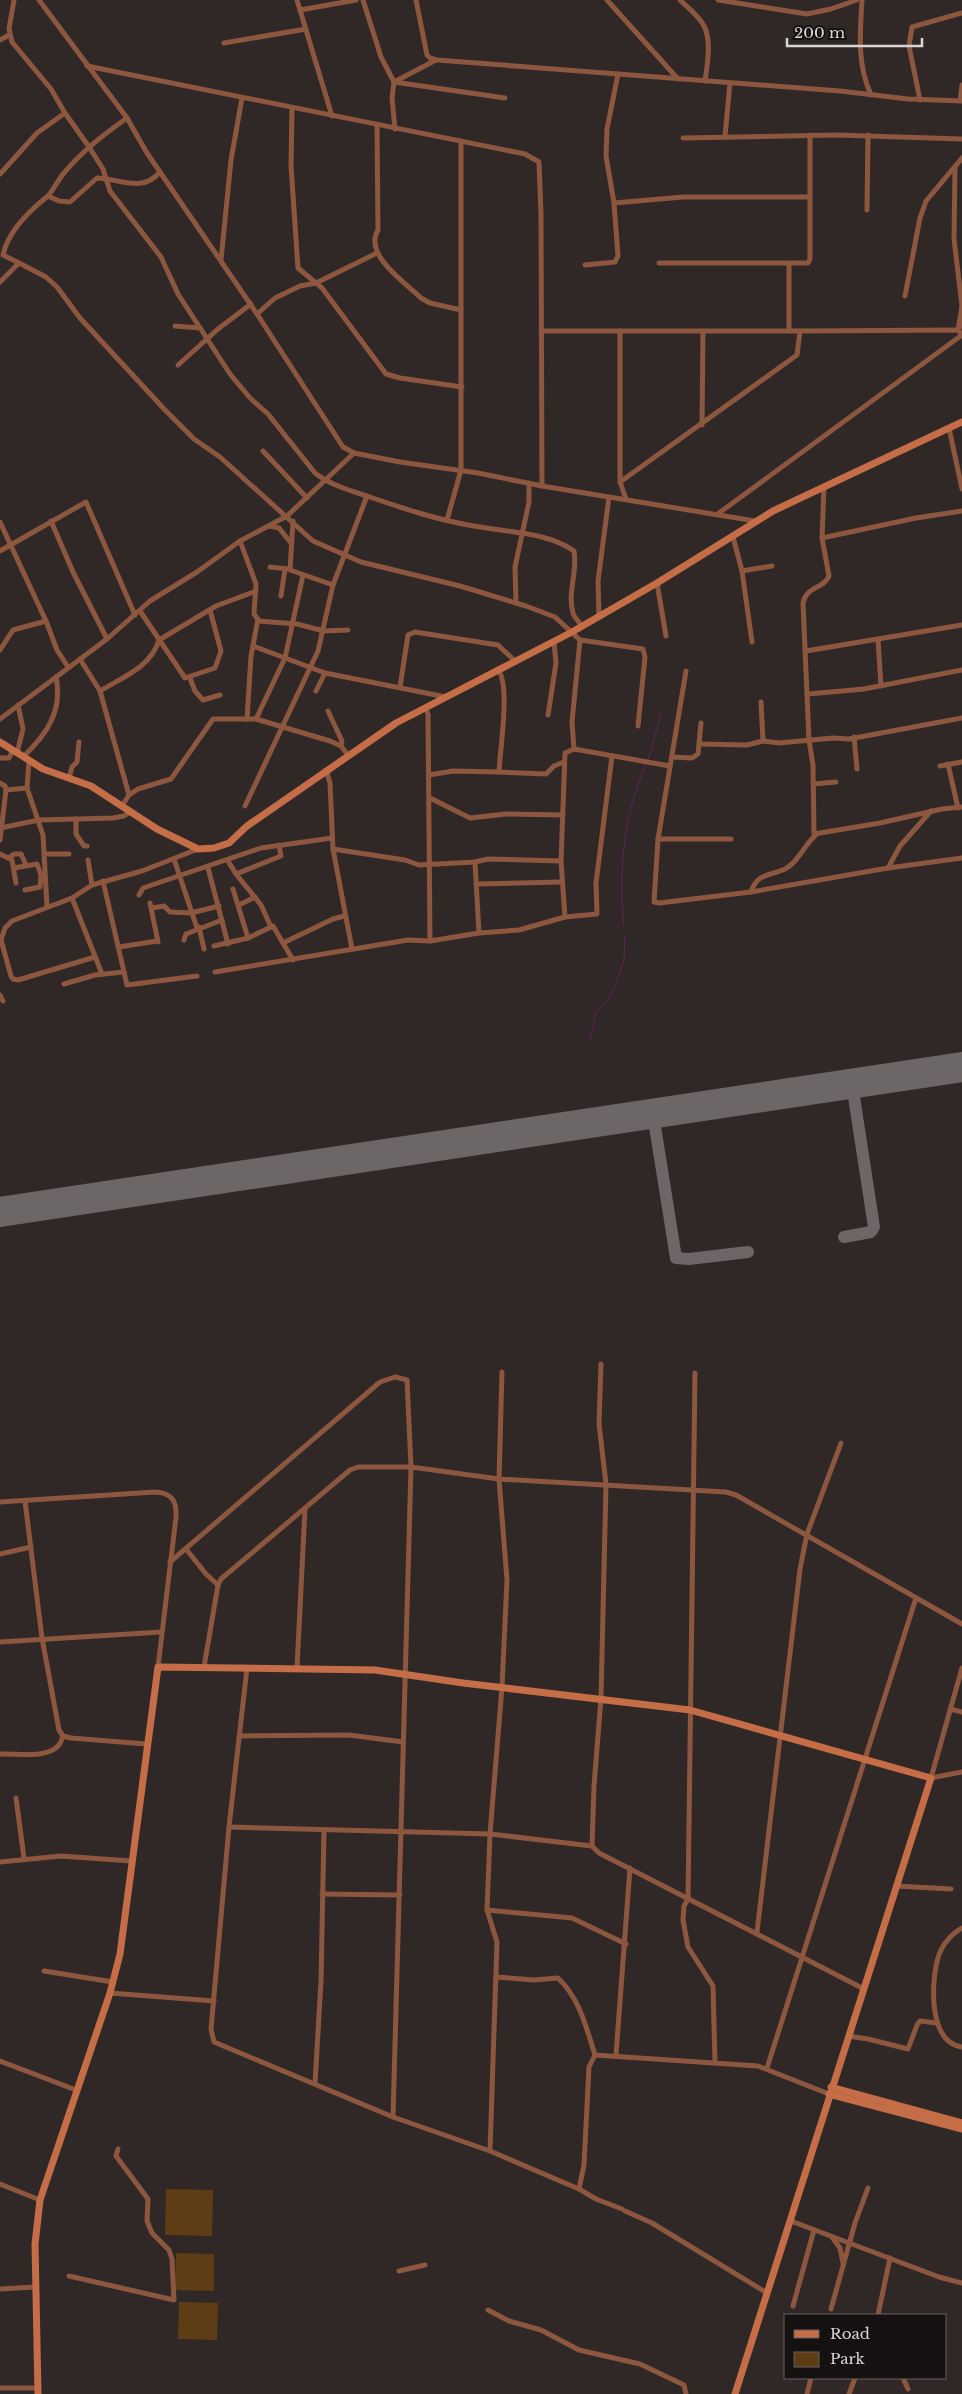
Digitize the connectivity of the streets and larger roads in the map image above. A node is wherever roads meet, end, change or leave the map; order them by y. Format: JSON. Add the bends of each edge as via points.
{"nodes":[{"id":1,"x":14,"y":0,"type":"edge"},
{"id":2,"x":40,"y":0,"type":"edge"},
{"id":3,"x":297,"y":0,"type":"edge"},
{"id":4,"x":356,"y":0,"type":"edge"},
{"id":5,"x":363,"y":0,"type":"edge"},
{"id":6,"x":416,"y":0,"type":"edge"},
{"id":7,"x":607,"y":0,"type":"edge"},
{"id":8,"x":680,"y":0,"type":"edge"},
{"id":9,"x":718,"y":0,"type":"edge"},
{"id":10,"x":857,"y":0,"type":"edge"},
{"id":11,"x":862,"y":0,"type":"edge"},
{"id":12,"x":300,"y":10,"type":"junction"},
{"id":13,"x":962,"y":13,"type":"edge"},
{"id":14,"x":306,"y":29,"type":"junction"},
{"id":15,"x":9,"y":35,"type":"junction"},
{"id":16,"x":1,"y":39,"type":"edge"},
{"id":17,"x":224,"y":43,"type":"dead end"},
{"id":18,"x":436,"y":60,"type":"junction"},
{"id":19,"x":86,"y":66,"type":"junction"},
{"id":20,"x":618,"y":74,"type":"junction"},
{"id":21,"x":678,"y":79,"type":"junction"},
{"id":22,"x":705,"y":81,"type":"junction"},
{"id":23,"x":394,"y":82,"type":"junction"},
{"id":24,"x":730,"y":83,"type":"junction"},
{"id":25,"x":962,"y":85,"type":"edge"},
{"id":26,"x":871,"y":95,"type":"junction"},
{"id":27,"x":242,"y":98,"type":"junction"},
{"id":28,"x":505,"y":98,"type":"dead end"},
{"id":29,"x":920,"y":100,"type":"junction"},
{"id":30,"x":961,"y":101,"type":"edge"},
{"id":31,"x":292,"y":108,"type":"junction"},
{"id":32,"x":65,"y":113,"type":"junction"},
{"id":33,"x":332,"y":116,"type":"junction"},
{"id":34,"x":127,"y":118,"type":"junction"},
{"id":35,"x":376,"y":125,"type":"junction"},
{"id":36,"x":396,"y":129,"type":"junction"},
{"id":37,"x":810,"y":135,"type":"junction"},
{"id":38,"x":868,"y":135,"type":"junction"},
{"id":39,"x":725,"y":136,"type":"junction"},
{"id":40,"x":683,"y":138,"type":"dead end"},
{"id":41,"x":962,"y":139,"type":"edge"},
{"id":42,"x":461,"y":141,"type":"junction"},
{"id":43,"x":89,"y":147,"type":"junction"},
{"id":44,"x":962,"y":158,"type":"edge"},
{"id":45,"x":955,"y":167,"type":"junction"},
{"id":46,"x":160,"y":172,"type":"junction"},
{"id":47,"x":0,"y":174,"type":"edge"},
{"id":48,"x":107,"y":178,"type":"junction"},
{"id":49,"x":48,"y":196,"type":"junction"},
{"id":50,"x":809,"y":197,"type":"junction"},
{"id":51,"x":614,"y":203,"type":"junction"},
{"id":52,"x":867,"y":210,"type":"dead end"},
{"id":53,"x":377,"y":253,"type":"junction"},
{"id":54,"x":221,"y":260,"type":"junction"},
{"id":55,"x":19,"y":263,"type":"junction"},
{"id":56,"x":659,"y":263,"type":"dead end"},
{"id":57,"x":789,"y":264,"type":"junction"},
{"id":58,"x":586,"y":265,"type":"dead end"},
{"id":59,"x":0,"y":282,"type":"edge"},
{"id":60,"x":316,"y":283,"type":"junction"},
{"id":61,"x":905,"y":296,"type":"dead end"},
{"id":62,"x":250,"y":304,"type":"junction"},
{"id":63,"x":461,"y":310,"type":"junction"},
{"id":64,"x":257,"y":314,"type":"junction"},
{"id":65,"x":962,"y":323,"type":"edge"},
{"id":66,"x":175,"y":326,"type":"dead end"},
{"id":67,"x":200,"y":328,"type":"junction"},
{"id":68,"x":542,"y":331,"type":"junction"},
{"id":69,"x":620,"y":331,"type":"junction"},
{"id":70,"x":703,"y":332,"type":"junction"},
{"id":71,"x":789,"y":332,"type":"junction"},
{"id":72,"x":800,"y":332,"type":"junction"},
{"id":73,"x":961,"y":333,"type":"edge"},
{"id":74,"x":208,"y":339,"type":"junction"},
{"id":75,"x":178,"y":365,"type":"dead end"},
{"id":76,"x":462,"y":387,"type":"junction"},
{"id":77,"x":962,"y":422,"type":"edge"},
{"id":78,"x":702,"y":425,"type":"junction"},
{"id":79,"x":949,"y":428,"type":"junction"},
{"id":80,"x":263,"y":451,"type":"dead end"},
{"id":81,"x":354,"y":453,"type":"junction"},
{"id":82,"x":461,"y":470,"type":"junction"},
{"id":83,"x":961,"y":477,"type":"edge"},
{"id":84,"x":326,"y":480,"type":"junction"},
{"id":85,"x":620,"y":482,"type":"junction"},
{"id":86,"x":528,"y":483,"type":"junction"},
{"id":87,"x":542,"y":486,"type":"junction"},
{"id":88,"x":824,"y":486,"type":"junction"},
{"id":89,"x":962,"y":489,"type":"edge"},
{"id":90,"x":367,"y":496,"type":"junction"},
{"id":91,"x":609,"y":497,"type":"junction"},
{"id":92,"x":307,"y":498,"type":"junction"},
{"id":93,"x":626,"y":499,"type":"junction"},
{"id":94,"x":962,"y":511,"type":"edge"},
{"id":95,"x":719,"y":514,"type":"junction"},
{"id":96,"x":287,"y":516,"type":"junction"},
{"id":97,"x":447,"y":520,"type":"junction"},
{"id":98,"x":51,"y":521,"type":"junction"},
{"id":99,"x":293,"y":521,"type":"junction"},
{"id":100,"x":755,"y":521,"type":"junction"},
{"id":101,"x":0,"y":522,"type":"edge"},
{"id":102,"x":266,"y":526,"type":"junction"},
{"id":103,"x":522,"y":533,"type":"junction"},
{"id":104,"x":733,"y":537,"type":"junction"},
{"id":105,"x":822,"y":538,"type":"junction"},
{"id":106,"x":240,"y":541,"type":"junction"},
{"id":107,"x":292,"y":543,"type":"junction"},
{"id":108,"x":10,"y":546,"type":"junction"},
{"id":109,"x":0,"y":551,"type":"edge"},
{"id":110,"x":344,"y":555,"type":"junction"},
{"id":111,"x":772,"y":566,"type":"dead end"},
{"id":112,"x":270,"y":567,"type":"dead end"},
{"id":113,"x":288,"y":569,"type":"junction"},
{"id":114,"x":742,"y":571,"type":"junction"},
{"id":115,"x":303,"y":575,"type":"junction"},
{"id":116,"x":657,"y":583,"type":"junction"},
{"id":117,"x":333,"y":585,"type":"junction"},
{"id":118,"x":256,"y":590,"type":"junction"},
{"id":119,"x":281,"y":596,"type":"dead end"},
{"id":120,"x":516,"y":603,"type":"junction"},
{"id":121,"x":210,"y":610,"type":"junction"},
{"id":122,"x":140,"y":611,"type":"junction"},
{"id":123,"x":135,"y":615,"type":"junction"},
{"id":124,"x":599,"y":616,"type":"junction"},
{"id":125,"x":258,"y":619,"type":"junction"},
{"id":126,"x":46,"y":621,"type":"junction"},
{"id":127,"x":294,"y":624,"type":"junction"},
{"id":128,"x":962,"y":625,"type":"edge"},
{"id":129,"x":582,"y":626,"type":"junction"},
{"id":130,"x":348,"y":630,"type":"dead end"},
{"id":131,"x":324,"y":631,"type":"junction"},
{"id":132,"x":572,"y":632,"type":"junction"},
{"id":133,"x":666,"y":636,"type":"dead end"},
{"id":134,"x":107,"y":639,"type":"junction"},
{"id":135,"x":878,"y":639,"type":"junction"},
{"id":136,"x":159,"y":640,"type":"junction"},
{"id":137,"x":580,"y":640,"type":"junction"},
{"id":138,"x":554,"y":642,"type":"junction"},
{"id":139,"x":752,"y":642,"type":"dead end"},
{"id":140,"x":253,"y":646,"type":"junction"},
{"id":141,"x":0,"y":650,"type":"edge"},
{"id":142,"x":806,"y":651,"type":"junction"},
{"id":143,"x":285,"y":658,"type":"junction"},
{"id":144,"x":80,"y":659,"type":"junction"},
{"id":145,"x":516,"y":662,"type":"junction"},
{"id":146,"x":68,"y":667,"type":"junction"},
{"id":147,"x":311,"y":667,"type":"junction"},
{"id":148,"x":686,"y":670,"type":"dead end"},
{"id":149,"x":962,"y":670,"type":"edge"},
{"id":150,"x":499,"y":672,"type":"junction"},
{"id":151,"x":325,"y":673,"type":"junction"},
{"id":152,"x":56,"y":677,"type":"junction"},
{"id":153,"x":190,"y":678,"type":"junction"},
{"id":154,"x":882,"y":686,"type":"junction"},
{"id":155,"x":400,"y":687,"type":"junction"},
{"id":156,"x":100,"y":691,"type":"junction"},
{"id":157,"x":316,"y":691,"type":"dead end"},
{"id":158,"x":808,"y":694,"type":"junction"},
{"id":159,"x":220,"y":695,"type":"dead end"},
{"id":160,"x":449,"y":698,"type":"junction"},
{"id":161,"x":761,"y":702,"type":"dead end"},
{"id":162,"x":18,"y":705,"type":"junction"},
{"id":163,"x":426,"y":708,"type":"junction"},
{"id":164,"x":248,"y":710,"type":"junction"},
{"id":165,"x":259,"y":711,"type":"junction"},
{"id":166,"x":328,"y":711,"type":"dead end"},
{"id":167,"x":548,"y":715,"type":"dead end"},
{"id":168,"x":0,"y":718,"type":"edge"},
{"id":169,"x":962,"y":718,"type":"edge"},
{"id":170,"x":247,"y":719,"type":"junction"},
{"id":171,"x":256,"y":719,"type":"junction"},
{"id":172,"x":701,"y":723,"type":"dead end"},
{"id":173,"x":638,"y":726,"type":"dead end"},
{"id":174,"x":282,"y":727,"type":"junction"},
{"id":175,"x":854,"y":737,"type":"junction"},
{"id":176,"x":809,"y":740,"type":"junction"},
{"id":177,"x":763,"y":741,"type":"junction"},
{"id":178,"x":0,"y":742,"type":"edge"},
{"id":179,"x":79,"y":742,"type":"dead end"},
{"id":180,"x":700,"y":744,"type":"junction"},
{"id":181,"x":341,"y":746,"type":"junction"},
{"id":182,"x":574,"y":749,"type":"junction"},
{"id":183,"x":20,"y":755,"type":"junction"},
{"id":184,"x":348,"y":755,"type":"junction"},
{"id":185,"x":612,"y":756,"type":"junction"},
{"id":186,"x":672,"y":757,"type":"junction"},
{"id":187,"x":0,"y":758,"type":"edge"},
{"id":188,"x":564,"y":762,"type":"junction"},
{"id":189,"x":962,"y":762,"type":"edge"},
{"id":190,"x":948,"y":764,"type":"junction"},
{"id":191,"x":670,"y":766,"type":"junction"},
{"id":192,"x":940,"y":766,"type":"dead end"},
{"id":193,"x":857,"y":769,"type":"dead end"},
{"id":194,"x":326,"y":770,"type":"junction"},
{"id":195,"x":499,"y":772,"type":"junction"},
{"id":196,"x":429,"y":774,"type":"junction"},
{"id":197,"x":69,"y":778,"type":"junction"},
{"id":198,"x":836,"y":782,"type":"dead end"},
{"id":199,"x":0,"y":783,"type":"edge"},
{"id":200,"x":813,"y":784,"type":"junction"},
{"id":201,"x":27,"y":788,"type":"junction"},
{"id":202,"x":6,"y":790,"type":"junction"},
{"id":203,"x":129,"y":795,"type":"junction"},
{"id":204,"x":430,"y":798,"type":"junction"},
{"id":205,"x":122,"y":806,"type":"junction"},
{"id":206,"x":245,"y":806,"type":"dead end"},
{"id":207,"x":960,"y":808,"type":"edge"},
{"id":208,"x":931,"y":811,"type":"junction"},
{"id":209,"x":130,"y":812,"type":"junction"},
{"id":210,"x":563,"y":815,"type":"junction"},
{"id":211,"x":76,"y":819,"type":"junction"},
{"id":212,"x":39,"y":820,"type":"junction"},
{"id":213,"x":1,"y":828,"type":"edge"},
{"id":214,"x":817,"y":833,"type":"junction"},
{"id":215,"x":332,"y":838,"type":"junction"},
{"id":216,"x":658,"y":839,"type":"junction"},
{"id":217,"x":730,"y":839,"type":"dead end"},
{"id":218,"x":0,"y":840,"type":"edge"},
{"id":219,"x":279,"y":845,"type":"junction"},
{"id":220,"x":88,"y":846,"type":"dead end"},
{"id":221,"x":198,"y":849,"type":"junction"},
{"id":222,"x":333,"y":849,"type":"junction"},
{"id":223,"x":0,"y":854,"type":"edge"},
{"id":224,"x":44,"y":854,"type":"junction"},
{"id":225,"x":69,"y":854,"type":"dead end"},
{"id":226,"x":10,"y":857,"type":"junction"},
{"id":227,"x":962,"y":858,"type":"edge"},
{"id":228,"x":174,"y":859,"type":"junction"},
{"id":229,"x":88,"y":860,"type":"dead end"},
{"id":230,"x":228,"y":861,"type":"junction"},
{"id":231,"x":561,"y":861,"type":"junction"},
{"id":232,"x":476,"y":862,"type":"junction"},
{"id":233,"x":430,"y":864,"type":"junction"},
{"id":234,"x":26,"y":865,"type":"junction"},
{"id":235,"x":14,"y":868,"type":"junction"},
{"id":236,"x":208,"y":868,"type":"junction"},
{"id":237,"x":888,"y":868,"type":"junction"},
{"id":238,"x":236,"y":874,"type":"junction"},
{"id":239,"x":179,"y":877,"type":"junction"},
{"id":240,"x":103,"y":881,"type":"junction"},
{"id":241,"x":562,"y":882,"type":"junction"},
{"id":242,"x":16,"y":883,"type":"dead end"},
{"id":243,"x":476,"y":884,"type":"junction"},
{"id":244,"x":92,"y":885,"type":"junction"},
{"id":245,"x":233,"y":889,"type":"dead end"},
{"id":246,"x":25,"y":890,"type":"dead end"},
{"id":247,"x":751,"y":892,"type":"junction"},
{"id":248,"x":139,"y":895,"type":"dead end"},
{"id":249,"x":255,"y":897,"type":"junction"},
{"id":250,"x":72,"y":898,"type":"junction"},
{"id":251,"x":239,"y":905,"type":"junction"},
{"id":252,"x":219,"y":906,"type":"junction"},
{"id":253,"x":48,"y":907,"type":"junction"},
{"id":254,"x":191,"y":913,"type":"junction"},
{"id":255,"x":344,"y":916,"type":"junction"},
{"id":256,"x":565,"y":917,"type":"junction"},
{"id":257,"x":222,"y":920,"type":"junction"},
{"id":258,"x":2,"y":926,"type":"edge"},
{"id":259,"x":271,"y":927,"type":"junction"},
{"id":260,"x":198,"y":928,"type":"junction"},
{"id":261,"x":479,"y":933,"type":"junction"},
{"id":262,"x":248,"y":938,"type":"junction"},
{"id":263,"x":184,"y":940,"type":"dead end"},
{"id":264,"x":430,"y":941,"type":"junction"},
{"id":265,"x":1,"y":942,"type":"edge"},
{"id":266,"x":283,"y":943,"type":"junction"},
{"id":267,"x":228,"y":944,"type":"junction"},
{"id":268,"x":214,"y":946,"type":"dead end"},
{"id":269,"x":119,"y":947,"type":"junction"},
{"id":270,"x":204,"y":948,"type":"dead end"},
{"id":271,"x":352,"y":949,"type":"junction"},
{"id":272,"x":96,"y":957,"type":"junction"},
{"id":273,"x":293,"y":960,"type":"junction"},
{"id":274,"x":124,"y":972,"type":"junction"},
{"id":275,"x":216,"y":972,"type":"dead end"},
{"id":276,"x":102,"y":974,"type":"junction"},
{"id":277,"x":197,"y":976,"type":"dead end"},
{"id":278,"x":64,"y":984,"type":"dead end"},
{"id":279,"x":601,"y":1364,"type":"dead end"},
{"id":280,"x":502,"y":1372,"type":"dead end"},
{"id":281,"x":696,"y":1373,"type":"dead end"},
{"id":282,"x":842,"y":1443,"type":"dead end"},
{"id":283,"x":411,"y":1467,"type":"junction"},
{"id":284,"x":499,"y":1479,"type":"junction"},
{"id":285,"x":606,"y":1484,"type":"junction"},
{"id":286,"x":694,"y":1490,"type":"junction"},
{"id":287,"x":25,"y":1501,"type":"junction"},
{"id":288,"x":0,"y":1502,"type":"edge"},
{"id":289,"x":305,"y":1509,"type":"junction"},
{"id":290,"x":807,"y":1534,"type":"junction"},
{"id":291,"x":32,"y":1547,"type":"junction"},
{"id":292,"x":186,"y":1549,"type":"junction"},
{"id":293,"x":0,"y":1554,"type":"edge"},
{"id":294,"x":170,"y":1562,"type":"junction"},
{"id":295,"x":218,"y":1585,"type":"junction"},
{"id":296,"x":916,"y":1598,"type":"junction"},
{"id":297,"x":962,"y":1624,"type":"edge"},
{"id":298,"x":161,"y":1632,"type":"junction"},
{"id":299,"x":42,"y":1638,"type":"junction"},
{"id":300,"x":0,"y":1642,"type":"edge"},
{"id":301,"x":158,"y":1667,"type":"junction"},
{"id":302,"x":204,"y":1667,"type":"junction"},
{"id":303,"x":247,"y":1668,"type":"junction"},
{"id":304,"x":297,"y":1668,"type":"junction"},
{"id":305,"x":962,"y":1668,"type":"edge"},
{"id":306,"x":406,"y":1674,"type":"junction"},
{"id":307,"x":502,"y":1687,"type":"junction"},
{"id":308,"x":601,"y":1698,"type":"junction"},
{"id":309,"x":950,"y":1708,"type":"junction"},
{"id":310,"x":690,"y":1710,"type":"junction"},
{"id":311,"x":962,"y":1712,"type":"edge"},
{"id":312,"x":780,"y":1734,"type":"junction"},
{"id":313,"x":63,"y":1736,"type":"junction"},
{"id":314,"x":240,"y":1736,"type":"junction"},
{"id":315,"x":404,"y":1742,"type":"junction"},
{"id":316,"x":146,"y":1744,"type":"junction"},
{"id":317,"x":0,"y":1754,"type":"edge"},
{"id":318,"x":866,"y":1759,"type":"junction"},
{"id":319,"x":962,"y":1772,"type":"edge"},
{"id":320,"x":931,"y":1778,"type":"junction"},
{"id":321,"x":16,"y":1798,"type":"dead end"},
{"id":322,"x":229,"y":1827,"type":"junction"},
{"id":323,"x":324,"y":1830,"type":"junction"},
{"id":324,"x":402,"y":1831,"type":"junction"},
{"id":325,"x":490,"y":1834,"type":"junction"},
{"id":326,"x":592,"y":1846,"type":"junction"},
{"id":327,"x":24,"y":1858,"type":"junction"},
{"id":328,"x":131,"y":1861,"type":"junction"},
{"id":329,"x":0,"y":1862,"type":"edge"},
{"id":330,"x":630,"y":1868,"type":"junction"},
{"id":331,"x":896,"y":1886,"type":"junction"},
{"id":332,"x":951,"y":1889,"type":"dead end"},
{"id":333,"x":322,"y":1894,"type":"junction"},
{"id":334,"x":400,"y":1895,"type":"junction"},
{"id":335,"x":688,"y":1899,"type":"junction"},
{"id":336,"x":487,"y":1910,"type":"junction"},
{"id":337,"x":962,"y":1928,"type":"edge"},
{"id":338,"x":757,"y":1932,"type":"junction"},
{"id":339,"x":626,"y":1944,"type":"junction"},
{"id":340,"x":803,"y":1958,"type":"junction"},
{"id":341,"x":44,"y":1971,"type":"dead end"},
{"id":342,"x":496,"y":1977,"type":"junction"},
{"id":343,"x":113,"y":1982,"type":"junction"},
{"id":344,"x":864,"y":1989,"type":"junction"},
{"id":345,"x":110,"y":1992,"type":"junction"},
{"id":346,"x":214,"y":2000,"type":"junction"},
{"id":347,"x":937,"y":2023,"type":"junction"},
{"id":348,"x":848,"y":2036,"type":"junction"},
{"id":349,"x":962,"y":2047,"type":"edge"},
{"id":350,"x":595,"y":2055,"type":"junction"},
{"id":351,"x":616,"y":2055,"type":"junction"},
{"id":352,"x":0,"y":2061,"type":"edge"},
{"id":353,"x":715,"y":2063,"type":"junction"},
{"id":354,"x":767,"y":2068,"type":"junction"},
{"id":355,"x":835,"y":2076,"type":"junction"},
{"id":356,"x":315,"y":2084,"type":"junction"},
{"id":357,"x":76,"y":2090,"type":"junction"},
{"id":358,"x":830,"y":2090,"type":"junction"},
{"id":359,"x":843,"y":2094,"type":"junction"},
{"id":360,"x":826,"y":2104,"type":"junction"},
{"id":361,"x":394,"y":2117,"type":"junction"},
{"id":362,"x":940,"y":2120,"type":"junction"},
{"id":363,"x":962,"y":2124,"type":"edge"},
{"id":364,"x":962,"y":2129,"type":"edge"},
{"id":365,"x":118,"y":2149,"type":"dead end"},
{"id":366,"x":490,"y":2151,"type":"junction"},
{"id":367,"x":0,"y":2184,"type":"edge"},
{"id":368,"x":868,"y":2188,"type":"dead end"},
{"id":369,"x":579,"y":2190,"type":"junction"},
{"id":370,"x":40,"y":2200,"type":"junction"},
{"id":371,"x":791,"y":2221,"type":"junction"},
{"id":372,"x":814,"y":2230,"type":"junction"},
{"id":373,"x":832,"y":2236,"type":"junction"},
{"id":374,"x":851,"y":2243,"type":"junction"},
{"id":375,"x":890,"y":2258,"type":"junction"},
{"id":376,"x":844,"y":2264,"type":"junction"},
{"id":377,"x":425,"y":2265,"type":"dead end"},
{"id":378,"x":399,"y":2271,"type":"dead end"},
{"id":379,"x":70,"y":2276,"type":"dead end"},
{"id":380,"x":962,"y":2283,"type":"edge"},
{"id":381,"x":35,"y":2287,"type":"junction"},
{"id":382,"x":0,"y":2289,"type":"edge"},
{"id":383,"x":767,"y":2293,"type":"junction"},
{"id":384,"x":793,"y":2306,"type":"dead end"},
{"id":385,"x":831,"y":2309,"type":"dead end"},
{"id":386,"x":488,"y":2310,"type":"dead end"},
{"id":387,"x":878,"y":2314,"type":"edge"},
{"id":388,"x":811,"y":2379,"type":"edge"},
{"id":389,"x":855,"y":2379,"type":"edge"},
{"id":390,"x":903,"y":2379,"type":"edge"},
{"id":391,"x":0,"y":2388,"type":"edge"},
{"id":392,"x":908,"y":2389,"type":"dead end"},
{"id":393,"x":38,"y":2391,"type":"edge"},
{"id":394,"x":686,"y":2394,"type":"edge"},
{"id":395,"x":735,"y":2394,"type":"edge"},
{"id":396,"x":807,"y":2394,"type":"edge"},
{"id":397,"x":849,"y":2394,"type":"edge"}],
"edges":[{"from":1,"to":15,"type":"street"},
{"from":2,"to":19,"type":"street"},
{"from":3,"to":12,"type":"street"},
{"from":4,"to":12,"type":"street"},
{"from":5,"to":23,"type":"street","via":[[381,57]]},
{"from":6,"to":18,"type":"street","via":[[427,55]]},
{"from":7,"to":21,"type":"street"},
{"from":8,"to":22,"type":"street","via":[[704,26],[707,36]]},
{"from":9,"to":10,"type":"street","via":[[807,14]]},
{"from":11,"to":26,"type":"street","via":[[860,57],[863,78]]},
{"from":12,"to":14,"type":"street"},
{"from":13,"to":29,"type":"street","via":[[912,27],[909,46]]},
{"from":14,"to":17,"type":"street"},
{"from":14,"to":33,"type":"street"},
{"from":15,"to":16,"type":"street"},
{"from":15,"to":32,"type":"street","via":[[32,69],[51,89]]},
{"from":18,"to":20,"type":"street"},
{"from":18,"to":23,"type":"street"},
{"from":19,"to":27,"type":"street"},
{"from":19,"to":34,"type":"street"},
{"from":20,"to":21,"type":"street"},
{"from":20,"to":51,"type":"street","via":[[607,129],[606,156]]},
{"from":21,"to":22,"type":"street"},
{"from":22,"to":24,"type":"street"},
{"from":23,"to":28,"type":"street"},
{"from":23,"to":36,"type":"street","via":[[392,98]]},
{"from":24,"to":26,"type":"street"},
{"from":24,"to":39,"type":"street"},
{"from":25,"to":30,"type":"street"},
{"from":26,"to":29,"type":"street"},
{"from":27,"to":31,"type":"street"},
{"from":27,"to":54,"type":"street","via":[[231,160]]},
{"from":29,"to":30,"type":"street"},
{"from":31,"to":33,"type":"street"},
{"from":31,"to":60,"type":"street","via":[[291,166],[298,268]]},
{"from":32,"to":43,"type":"street"},
{"from":32,"to":47,"type":"street","via":[[37,133]]},
{"from":33,"to":35,"type":"street"},
{"from":34,"to":43,"type":"street"},
{"from":34,"to":46,"type":"street"},
{"from":35,"to":36,"type":"street"},
{"from":35,"to":53,"type":"street","via":[[378,230],[374,242]]},
{"from":36,"to":42,"type":"street"},
{"from":37,"to":38,"type":"street"},
{"from":37,"to":39,"type":"street"},
{"from":37,"to":50,"type":"street"},
{"from":38,"to":41,"type":"street"},
{"from":38,"to":52,"type":"street"},
{"from":39,"to":40,"type":"street"},
{"from":42,"to":63,"type":"street"},
{"from":42,"to":68,"type":"street","via":[[526,154],[539,162]]},
{"from":43,"to":48,"type":"street"},
{"from":43,"to":49,"type":"street","via":[[63,174]]},
{"from":44,"to":45,"type":"street"},
{"from":45,"to":61,"type":"street","via":[[926,201]]},
{"from":45,"to":73,"type":"street","via":[[954,239],[962,306]]},
{"from":46,"to":48,"type":"street","via":[[150,181],[137,185]]},
{"from":46,"to":54,"type":"street"},
{"from":48,"to":49,"type":"street","via":[[97,178],[70,202]]},
{"from":48,"to":67,"type":"street","via":[[110,190],[161,257],[178,294]]},
{"from":49,"to":55,"type":"street","via":[[35,206],[5,244],[2,255]]},
{"from":50,"to":51,"type":"street","via":[[683,197]]},
{"from":50,"to":57,"type":"street","via":[[810,259],[808,264]]},
{"from":51,"to":58,"type":"street","via":[[618,256],[615,262]]},
{"from":53,"to":60,"type":"street"},
{"from":53,"to":63,"type":"street","via":[[422,298]]},
{"from":54,"to":62,"type":"street"},
{"from":55,"to":59,"type":"street"},
{"from":55,"to":96,"type":"street","via":[[46,277],[57,287],[80,318],[194,439],[220,457]]},
{"from":56,"to":57,"type":"street"},
{"from":57,"to":71,"type":"street"},
{"from":60,"to":64,"type":"street","via":[[300,286],[275,298]]},
{"from":60,"to":76,"type":"street","via":[[386,374]]},
{"from":62,"to":64,"type":"street"},
{"from":62,"to":74,"type":"street"},
{"from":63,"to":76,"type":"street"},
{"from":64,"to":81,"type":"street","via":[[339,443]]},
{"from":65,"to":73,"type":"street"},
{"from":66,"to":67,"type":"street"},
{"from":67,"to":74,"type":"street"},
{"from":68,"to":69,"type":"street"},
{"from":68,"to":87,"type":"street"},
{"from":69,"to":70,"type":"street"},
{"from":69,"to":85,"type":"street"},
{"from":70,"to":71,"type":"street"},
{"from":70,"to":78,"type":"street"},
{"from":71,"to":72,"type":"street"},
{"from":72,"to":73,"type":"street"},
{"from":72,"to":78,"type":"street","via":[[797,355]]},
{"from":73,"to":95,"type":"street"},
{"from":74,"to":75,"type":"street"},
{"from":74,"to":84,"type":"street","via":[[244,392],[268,414],[315,473]]},
{"from":76,"to":82,"type":"street"},
{"from":77,"to":79,"type":"street"},
{"from":78,"to":85,"type":"street"},
{"from":79,"to":83,"type":"street"},
{"from":79,"to":88,"type":"street"},
{"from":80,"to":92,"type":"street"},
{"from":81,"to":82,"type":"street"},
{"from":81,"to":84,"type":"street"},
{"from":82,"to":86,"type":"street"},
{"from":82,"to":97,"type":"street"},
{"from":83,"to":89,"type":"street"},
{"from":84,"to":90,"type":"street"},
{"from":84,"to":92,"type":"street"},
{"from":85,"to":93,"type":"street"},
{"from":86,"to":87,"type":"street"},
{"from":86,"to":103,"type":"street"},
{"from":87,"to":91,"type":"street"},
{"from":88,"to":100,"type":"street"},
{"from":88,"to":105,"type":"street"},
{"from":90,"to":97,"type":"street"},
{"from":90,"to":110,"type":"street"},
{"from":91,"to":93,"type":"street"},
{"from":91,"to":124,"type":"street","via":[[598,581]]},
{"from":92,"to":96,"type":"street"},
{"from":93,"to":95,"type":"street"},
{"from":94,"to":105,"type":"street"},
{"from":95,"to":100,"type":"street"},
{"from":96,"to":99,"type":"street"},
{"from":96,"to":102,"type":"street"},
{"from":97,"to":103,"type":"street"},
{"from":98,"to":108,"type":"street"},
{"from":98,"to":123,"type":"street","via":[[86,502]]},
{"from":98,"to":134,"type":"street"},
{"from":99,"to":107,"type":"street"},
{"from":99,"to":110,"type":"street","via":[[313,541]]},
{"from":100,"to":104,"type":"street"},
{"from":101,"to":108,"type":"street"},
{"from":102,"to":106,"type":"street"},
{"from":102,"to":107,"type":"street","via":[[279,528]]},
{"from":103,"to":120,"type":"street","via":[[515,567]]},
{"from":103,"to":129,"type":"street","via":[[574,551],[573,614]]},
{"from":104,"to":114,"type":"street"},
{"from":104,"to":116,"type":"street"},
{"from":105,"to":142,"type":"street","via":[[829,576],[824,584],[805,596]]},
{"from":106,"to":118,"type":"street"},
{"from":106,"to":122,"type":"street"},
{"from":107,"to":113,"type":"street"},
{"from":108,"to":109,"type":"street"},
{"from":108,"to":126,"type":"street"},
{"from":110,"to":117,"type":"street"},
{"from":110,"to":120,"type":"street"},
{"from":111,"to":114,"type":"street"},
{"from":112,"to":113,"type":"street"},
{"from":113,"to":115,"type":"street"},
{"from":113,"to":119,"type":"street"},
{"from":114,"to":139,"type":"street"},
{"from":115,"to":117,"type":"street"},
{"from":115,"to":127,"type":"street"},
{"from":116,"to":124,"type":"street"},
{"from":116,"to":133,"type":"street"},
{"from":117,"to":131,"type":"street"},
{"from":118,"to":121,"type":"street"},
{"from":118,"to":125,"type":"street","via":[[254,614]]},
{"from":120,"to":132,"type":"street","via":[[555,617]]},
{"from":121,"to":136,"type":"street"},
{"from":121,"to":153,"type":"street","via":[[221,652],[215,668]]},
{"from":122,"to":123,"type":"street"},
{"from":122,"to":136,"type":"street"},
{"from":123,"to":134,"type":"street"},
{"from":124,"to":129,"type":"street"},
{"from":125,"to":127,"type":"street"},
{"from":125,"to":140,"type":"street"},
{"from":126,"to":141,"type":"street","via":[[13,630]]},
{"from":126,"to":146,"type":"street","via":[[57,650]]},
{"from":127,"to":131,"type":"street"},
{"from":127,"to":143,"type":"street"},
{"from":128,"to":135,"type":"street"},
{"from":129,"to":132,"type":"street"},
{"from":130,"to":131,"type":"street"},
{"from":131,"to":147,"type":"street"},
{"from":132,"to":137,"type":"street"},
{"from":132,"to":138,"type":"street"},
{"from":134,"to":144,"type":"street"},
{"from":135,"to":142,"type":"street"},
{"from":135,"to":154,"type":"street"},
{"from":136,"to":153,"type":"street","via":[[185,678]]},
{"from":136,"to":156,"type":"street","via":[[156,652],[149,660]]},
{"from":137,"to":173,"type":"street","via":[[643,649],[645,657]]},
{"from":137,"to":182,"type":"street","via":[[572,722]]},
{"from":138,"to":145,"type":"street"},
{"from":138,"to":167,"type":"street","via":[[556,663]]},
{"from":140,"to":143,"type":"street"},
{"from":140,"to":164,"type":"street"},
{"from":142,"to":158,"type":"street"},
{"from":143,"to":147,"type":"street"},
{"from":143,"to":165,"type":"street"},
{"from":144,"to":146,"type":"street"},
{"from":144,"to":156,"type":"street"},
{"from":145,"to":150,"type":"street"},
{"from":145,"to":155,"type":"street","via":[[498,644],[415,632],[408,635]]},
{"from":146,"to":152,"type":"street"},
{"from":147,"to":151,"type":"street"},
{"from":147,"to":174,"type":"street"},
{"from":148,"to":186,"type":"street"},
{"from":149,"to":154,"type":"street"},
{"from":150,"to":160,"type":"street"},
{"from":150,"to":195,"type":"street","via":[[503,678],[504,704]]},
{"from":151,"to":155,"type":"street"},
{"from":151,"to":157,"type":"street"},
{"from":152,"to":162,"type":"street"},
{"from":152,"to":183,"type":"street","via":[[59,695],[56,712],[41,736]]},
{"from":153,"to":159,"type":"street","via":[[194,690],[203,700]]},
{"from":154,"to":158,"type":"street","via":[[841,693]]},
{"from":155,"to":160,"type":"street"},
{"from":156,"to":203,"type":"street"},
{"from":158,"to":176,"type":"street"},
{"from":160,"to":163,"type":"street"},
{"from":161,"to":177,"type":"street"},
{"from":162,"to":168,"type":"street"},
{"from":162,"to":183,"type":"street","via":[[24,729]]},
{"from":163,"to":184,"type":"street","via":[[396,723]]},
{"from":163,"to":196,"type":"street"},
{"from":164,"to":165,"type":"street"},
{"from":164,"to":170,"type":"street"},
{"from":165,"to":171,"type":"street"},
{"from":166,"to":181,"type":"street","via":[[342,741]]},
{"from":169,"to":175,"type":"street"},
{"from":170,"to":171,"type":"street"},
{"from":170,"to":203,"type":"street","via":[[213,719],[171,780]]},
{"from":171,"to":174,"type":"street"},
{"from":172,"to":180,"type":"street"},
{"from":174,"to":181,"type":"street"},
{"from":174,"to":206,"type":"street"},
{"from":175,"to":176,"type":"street"},
{"from":175,"to":193,"type":"street"},
{"from":176,"to":177,"type":"street"},
{"from":176,"to":200,"type":"street"},
{"from":177,"to":180,"type":"street"},
{"from":178,"to":183,"type":"street"},
{"from":179,"to":197,"type":"street","via":[[77,762]]},
{"from":180,"to":186,"type":"street","via":[[698,754],[692,758]]},
{"from":181,"to":184,"type":"street"},
{"from":182,"to":185,"type":"street"},
{"from":182,"to":188,"type":"street","via":[[565,753]]},
{"from":183,"to":187,"type":"street"},
{"from":183,"to":197,"type":"street"},
{"from":183,"to":201,"type":"street"},
{"from":184,"to":194,"type":"street"},
{"from":185,"to":191,"type":"street"},
{"from":185,"to":256,"type":"street","via":[[596,883],[597,914]]},
{"from":186,"to":191,"type":"street"},
{"from":188,"to":195,"type":"street","via":[[546,774]]},
{"from":188,"to":210,"type":"street"},
{"from":189,"to":190,"type":"street"},
{"from":190,"to":192,"type":"street"},
{"from":190,"to":207,"type":"street"},
{"from":191,"to":216,"type":"street"},
{"from":194,"to":215,"type":"street","via":[[330,783]]},
{"from":194,"to":221,"type":"street","via":[[228,843]]},
{"from":195,"to":196,"type":"street"},
{"from":196,"to":204,"type":"street"},
{"from":197,"to":205,"type":"street","via":[[91,786]]},
{"from":198,"to":200,"type":"street"},
{"from":199,"to":202,"type":"street"},
{"from":200,"to":214,"type":"street","via":[[814,834]]},
{"from":201,"to":202,"type":"street"},
{"from":201,"to":212,"type":"street"},
{"from":202,"to":213,"type":"street"},
{"from":203,"to":205,"type":"street"},
{"from":204,"to":210,"type":"street","via":[[470,818],[506,814]]},
{"from":204,"to":233,"type":"street"},
{"from":205,"to":209,"type":"street"},
{"from":207,"to":208,"type":"street"},
{"from":208,"to":214,"type":"street"},
{"from":208,"to":237,"type":"street","via":[[900,846]]},
{"from":209,"to":211,"type":"street","via":[[113,818]]},
{"from":209,"to":221,"type":"street"},
{"from":210,"to":231,"type":"street"},
{"from":211,"to":212,"type":"street"},
{"from":211,"to":220,"type":"street","via":[[76,834],[84,846]]},
{"from":212,"to":213,"type":"street"},
{"from":212,"to":224,"type":"street"},
{"from":213,"to":218,"type":"street"},
{"from":214,"to":247,"type":"street","via":[[792,864],[763,876],[754,883]]},
{"from":215,"to":219,"type":"street"},
{"from":215,"to":222,"type":"street"},
{"from":216,"to":217,"type":"street"},
{"from":216,"to":247,"type":"street","via":[[653,900],[656,903]]},
{"from":219,"to":230,"type":"street","via":[[261,848]]},
{"from":219,"to":238,"type":"street","via":[[282,856]]},
{"from":221,"to":228,"type":"street"},
{"from":222,"to":233,"type":"street","via":[[419,865]]},
{"from":222,"to":255,"type":"street"},
{"from":223,"to":226,"type":"street"},
{"from":224,"to":225,"type":"street"},
{"from":224,"to":253,"type":"street"},
{"from":226,"to":234,"type":"street","via":[[21,854]]},
{"from":226,"to":235,"type":"street"},
{"from":227,"to":237,"type":"street"},
{"from":228,"to":239,"type":"street"},
{"from":228,"to":240,"type":"street"},
{"from":229,"to":244,"type":"street"},
{"from":230,"to":236,"type":"street"},
{"from":230,"to":238,"type":"street"},
{"from":231,"to":232,"type":"street","via":[[488,859]]},
{"from":231,"to":241,"type":"street"},
{"from":232,"to":233,"type":"street"},
{"from":232,"to":243,"type":"street"},
{"from":233,"to":264,"type":"street"},
{"from":234,"to":235,"type":"street"},
{"from":234,"to":246,"type":"street","via":[[37,864],[41,883],[40,887]]},
{"from":235,"to":242,"type":"street"},
{"from":236,"to":239,"type":"street"},
{"from":236,"to":252,"type":"street"},
{"from":237,"to":247,"type":"street"},
{"from":238,"to":249,"type":"street"},
{"from":239,"to":248,"type":"street","via":[[142,888]]},
{"from":239,"to":254,"type":"street"},
{"from":240,"to":244,"type":"street"},
{"from":240,"to":269,"type":"street"},
{"from":241,"to":243,"type":"street"},
{"from":241,"to":256,"type":"street"},
{"from":243,"to":261,"type":"street"},
{"from":244,"to":250,"type":"street"},
{"from":245,"to":251,"type":"street"},
{"from":249,"to":251,"type":"street"},
{"from":249,"to":259,"type":"street"},
{"from":250,"to":253,"type":"street"},
{"from":250,"to":272,"type":"street"},
{"from":251,"to":262,"type":"street"},
{"from":252,"to":254,"type":"street"},
{"from":252,"to":257,"type":"street"},
{"from":253,"to":258,"type":"street"},
{"from":254,"to":260,"type":"street"},
{"from":254,"to":269,"type":"street","via":[[170,912],[164,906],[151,905],[157,942]]},
{"from":255,"to":266,"type":"street"},
{"from":255,"to":271,"type":"street"},
{"from":256,"to":261,"type":"street","via":[[520,930]]},
{"from":257,"to":260,"type":"street"},
{"from":257,"to":267,"type":"street"},
{"from":258,"to":265,"type":"street"},
{"from":259,"to":262,"type":"street"},
{"from":259,"to":266,"type":"street","via":[[274,926]]},
{"from":260,"to":263,"type":"street","via":[[186,934]]},
{"from":260,"to":270,"type":"street"},
{"from":261,"to":264,"type":"street"},
{"from":262,"to":267,"type":"street"},
{"from":264,"to":271,"type":"street","via":[[408,940]]},
{"from":265,"to":272,"type":"street","via":[[11,976],[18,980]]},
{"from":266,"to":273,"type":"street"},
{"from":267,"to":268,"type":"street"},
{"from":269,"to":274,"type":"street"},
{"from":271,"to":273,"type":"street"},
{"from":272,"to":276,"type":"street"},
{"from":273,"to":275,"type":"street"},
{"from":274,"to":276,"type":"street"},
{"from":274,"to":277,"type":"street","via":[[127,985]]},
{"from":276,"to":278,"type":"street"},
{"from":279,"to":285,"type":"street","via":[[599,1424]]},
{"from":280,"to":284,"type":"street"},
{"from":281,"to":286,"type":"street"},
{"from":282,"to":290,"type":"street"},
{"from":283,"to":284,"type":"street"},
{"from":283,"to":289,"type":"street","via":[[358,1467],[350,1470]]},
{"from":283,"to":292,"type":"street","via":[[407,1380],[395,1377],[380,1382]]},
{"from":283,"to":306,"type":"street"},
{"from":284,"to":285,"type":"street"},
{"from":284,"to":307,"type":"street","via":[[507,1580]]},
{"from":285,"to":286,"type":"street"},
{"from":285,"to":308,"type":"street"},
{"from":286,"to":290,"type":"street","via":[[726,1492]]},
{"from":286,"to":310,"type":"street"},
{"from":287,"to":288,"type":"street"},
{"from":287,"to":291,"type":"street"},
{"from":287,"to":294,"type":"street","via":[[163,1492],[173,1498],[177,1506]]},
{"from":289,"to":295,"type":"street","via":[[224,1576]]},
{"from":289,"to":304,"type":"street"},
{"from":290,"to":296,"type":"street"},
{"from":290,"to":312,"type":"street"},
{"from":291,"to":293,"type":"street"},
{"from":291,"to":299,"type":"street"},
{"from":292,"to":294,"type":"street"},
{"from":292,"to":295,"type":"street"},
{"from":294,"to":298,"type":"street"},
{"from":295,"to":302,"type":"street"},
{"from":296,"to":297,"type":"street"},
{"from":296,"to":318,"type":"street"},
{"from":298,"to":299,"type":"street"},
{"from":298,"to":301,"type":"street"},
{"from":299,"to":300,"type":"street"},
{"from":299,"to":313,"type":"street","via":[[56,1722]]},
{"from":301,"to":302,"type":"street"},
{"from":301,"to":316,"type":"street"},
{"from":302,"to":303,"type":"street"},
{"from":303,"to":304,"type":"street"},
{"from":303,"to":314,"type":"street"},
{"from":304,"to":306,"type":"street","via":[[348,1668]]},
{"from":305,"to":309,"type":"street"},
{"from":306,"to":307,"type":"street"},
{"from":306,"to":315,"type":"street"},
{"from":307,"to":308,"type":"street"},
{"from":307,"to":325,"type":"street"},
{"from":308,"to":310,"type":"street"},
{"from":308,"to":326,"type":"street"},
{"from":309,"to":311,"type":"street"},
{"from":309,"to":320,"type":"street"},
{"from":310,"to":312,"type":"street"},
{"from":310,"to":335,"type":"street"},
{"from":312,"to":318,"type":"street"},
{"from":312,"to":338,"type":"street"},
{"from":313,"to":316,"type":"street"},
{"from":313,"to":317,"type":"street","via":[[58,1746],[50,1751]]},
{"from":314,"to":315,"type":"street","via":[[349,1735]]},
{"from":314,"to":322,"type":"street"},
{"from":315,"to":324,"type":"street"},
{"from":316,"to":328,"type":"street"},
{"from":318,"to":320,"type":"street"},
{"from":318,"to":340,"type":"street"},
{"from":319,"to":320,"type":"street"},
{"from":320,"to":331,"type":"street"},
{"from":321,"to":327,"type":"street"},
{"from":322,"to":323,"type":"street"},
{"from":322,"to":346,"type":"street"},
{"from":323,"to":324,"type":"street"},
{"from":323,"to":333,"type":"street"},
{"from":324,"to":325,"type":"street"},
{"from":324,"to":334,"type":"street"},
{"from":325,"to":326,"type":"street"},
{"from":325,"to":336,"type":"street"},
{"from":326,"to":330,"type":"street","via":[[599,1853]]},
{"from":327,"to":328,"type":"street","via":[[78,1856]]},
{"from":327,"to":329,"type":"street"},
{"from":328,"to":343,"type":"street","via":[[120,1954]]},
{"from":330,"to":335,"type":"street"},
{"from":330,"to":339,"type":"street"},
{"from":331,"to":332,"type":"street"},
{"from":331,"to":344,"type":"street"},
{"from":333,"to":334,"type":"street"},
{"from":333,"to":356,"type":"street"},
{"from":334,"to":361,"type":"street"},
{"from":335,"to":338,"type":"street"},
{"from":335,"to":353,"type":"street","via":[[683,1920],[688,1946],[713,1986]]},
{"from":336,"to":339,"type":"street","via":[[572,1918]]},
{"from":336,"to":342,"type":"street","via":[[497,1942]]},
{"from":337,"to":347,"type":"street","via":[[951,1936],[938,1958],[935,1982]]},
{"from":338,"to":340,"type":"street"},
{"from":339,"to":351,"type":"street"},
{"from":340,"to":344,"type":"street"},
{"from":340,"to":354,"type":"street"},
{"from":341,"to":343,"type":"street"},
{"from":342,"to":350,"type":"street","via":[[558,1978],[577,2002]]},
{"from":342,"to":366,"type":"street"},
{"from":343,"to":345,"type":"street"},
{"from":344,"to":348,"type":"street"},
{"from":345,"to":346,"type":"street"},
{"from":345,"to":357,"type":"street"},
{"from":346,"to":356,"type":"street","via":[[211,2029],[214,2042]]},
{"from":347,"to":348,"type":"street","via":[[920,2021],[908,2050]]},
{"from":347,"to":349,"type":"street","via":[[943,2036]]},
{"from":348,"to":355,"type":"street"},
{"from":350,"to":351,"type":"street"},
{"from":350,"to":369,"type":"street","via":[[589,2067],[584,2165]]},
{"from":351,"to":353,"type":"street"},
{"from":352,"to":357,"type":"street"},
{"from":353,"to":354,"type":"street"},
{"from":354,"to":358,"type":"street","via":[[818,2089]]},
{"from":355,"to":358,"type":"street"},
{"from":355,"to":359,"type":"street"},
{"from":356,"to":361,"type":"street"},
{"from":357,"to":370,"type":"street"},
{"from":358,"to":359,"type":"street"},
{"from":358,"to":360,"type":"street"},
{"from":359,"to":360,"type":"street"},
{"from":359,"to":362,"type":"street"},
{"from":360,"to":371,"type":"street"},
{"from":361,"to":366,"type":"street"},
{"from":362,"to":363,"type":"street"},
{"from":362,"to":364,"type":"street"},
{"from":365,"to":379,"type":"street","via":[[116,2156],[148,2198],[146,2221],[152,2234],[172,2259],[174,2300]]},
{"from":366,"to":369,"type":"street"},
{"from":367,"to":370,"type":"street"},
{"from":368,"to":374,"type":"street"},
{"from":369,"to":383,"type":"street","via":[[652,2224]]},
{"from":370,"to":381,"type":"street"},
{"from":371,"to":372,"type":"street"},
{"from":371,"to":383,"type":"street"},
{"from":372,"to":373,"type":"street"},
{"from":372,"to":384,"type":"street"},
{"from":373,"to":374,"type":"street"},
{"from":373,"to":376,"type":"street","via":[[840,2248]]},
{"from":374,"to":375,"type":"street"},
{"from":374,"to":376,"type":"street"},
{"from":375,"to":380,"type":"street"},
{"from":375,"to":387,"type":"street"},
{"from":376,"to":385,"type":"street"},
{"from":377,"to":378,"type":"street"},
{"from":381,"to":382,"type":"street"},
{"from":381,"to":393,"type":"street"},
{"from":383,"to":395,"type":"street"},
{"from":386,"to":394,"type":"street","via":[[509,2321],[541,2330],[579,2350],[640,2364],[684,2385]]},
{"from":388,"to":396,"type":"street"},
{"from":389,"to":397,"type":"street"},
{"from":390,"to":392,"type":"street"},
{"from":391,"to":393,"type":"street"}]}
